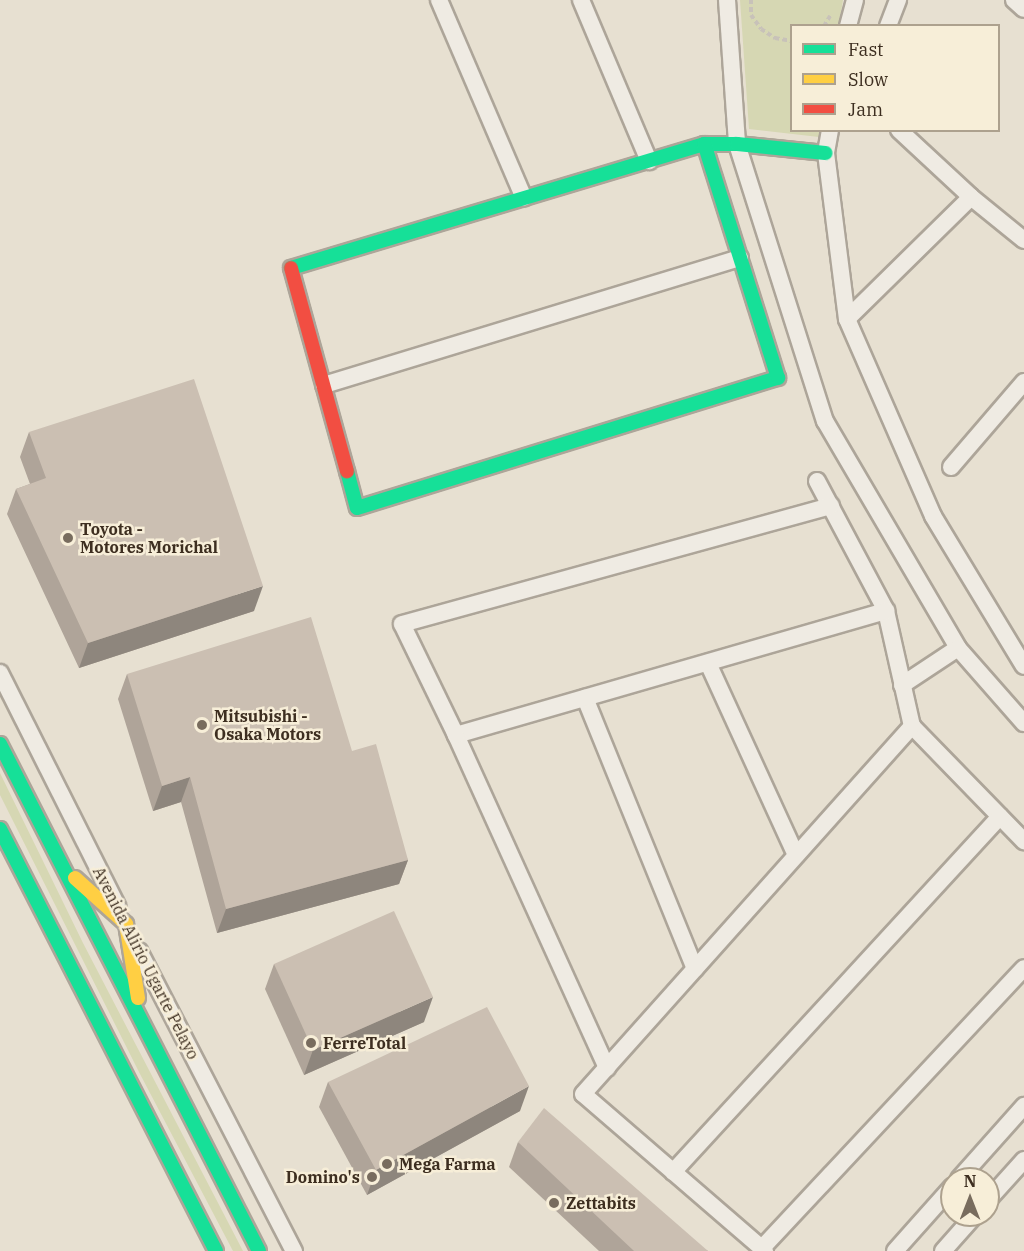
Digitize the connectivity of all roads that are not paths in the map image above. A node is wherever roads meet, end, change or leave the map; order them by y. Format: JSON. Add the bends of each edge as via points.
{"nodes":[{"id":1,"x":439,"y":0,"type":"edge"},
{"id":2,"x":581,"y":0,"type":"edge"},
{"id":3,"x":727,"y":0,"type":"edge"},
{"id":4,"x":855,"y":0,"type":"edge"},
{"id":5,"x":898,"y":0,"type":"edge"},
{"id":6,"x":1014,"y":0,"type":"edge"},
{"id":7,"x":1024,"y":9,"type":"edge"},
{"id":8,"x":849,"y":24,"type":"edge"},
{"id":9,"x":889,"y":24,"type":"edge"},
{"id":10,"x":830,"y":132,"type":"edge"},
{"id":11,"x":901,"y":132,"type":"edge"},
{"id":12,"x":704,"y":144,"type":"junction"},
{"id":13,"x":737,"y":144,"type":"junction"},
{"id":14,"x":826,"y":153,"type":"junction"},
{"id":15,"x":649,"y":161,"type":"junction"},
{"id":16,"x":971,"y":197,"type":"junction"},
{"id":17,"x":524,"y":198,"type":"junction"},
{"id":18,"x":1024,"y":240,"type":"edge"},
{"id":19,"x":740,"y":258,"type":"junction"},
{"id":20,"x":847,"y":319,"type":"junction"},
{"id":21,"x":1024,"y":382,"type":"edge"},
{"id":22,"x":324,"y":386,"type":"junction"},
{"id":23,"x":951,"y":467,"type":"dead end"},
{"id":24,"x":818,"y":481,"type":"dead end"},
{"id":25,"x":831,"y":506,"type":"junction"},
{"id":26,"x":886,"y":611,"type":"junction"},
{"id":27,"x":958,"y":648,"type":"junction"},
{"id":28,"x":1022,"y":660,"type":"edge"},
{"id":29,"x":708,"y":663,"type":"junction"},
{"id":30,"x":0,"y":673,"type":"edge"},
{"id":31,"x":903,"y":685,"type":"junction"},
{"id":32,"x":585,"y":699,"type":"junction"},
{"id":33,"x":1024,"y":723,"type":"edge"},
{"id":34,"x":912,"y":726,"type":"junction"},
{"id":35,"x":456,"y":735,"type":"junction"},
{"id":36,"x":0,"y":744,"type":"edge"},
{"id":37,"x":1000,"y":816,"type":"junction"},
{"id":38,"x":0,"y":829,"type":"edge"},
{"id":39,"x":1024,"y":841,"type":"edge"},
{"id":40,"x":796,"y":855,"type":"junction"},
{"id":41,"x":62,"y":866,"type":"junction"},
{"id":42,"x":126,"y":924,"type":"junction"},
{"id":43,"x":1024,"y":968,"type":"edge"},
{"id":44,"x":695,"y":969,"type":"junction"},
{"id":45,"x":143,"y":1026,"type":"junction"},
{"id":46,"x":607,"y":1068,"type":"junction"},
{"id":47,"x":1024,"y":1106,"type":"edge"},
{"id":48,"x":1024,"y":1160,"type":"edge"},
{"id":49,"x":970,"y":1167,"type":"edge"},
{"id":50,"x":673,"y":1172,"type":"junction"},
{"id":51,"x":1000,"y":1187,"type":"edge"},
{"id":52,"x":940,"y":1200,"type":"edge"},
{"id":53,"x":964,"y":1227,"type":"edge"},
{"id":54,"x":763,"y":1250,"type":"edge"},
{"id":55,"x":216,"y":1251,"type":"edge"},
{"id":56,"x":259,"y":1251,"type":"edge"},
{"id":57,"x":294,"y":1251,"type":"edge"},
{"id":58,"x":895,"y":1251,"type":"edge"},
{"id":59,"x":943,"y":1251,"type":"edge"}],
"edges":[{"from":1,"to":17,"type":"street"},
{"from":2,"to":15,"type":"street"},
{"from":3,"to":13,"type":"street"},
{"from":4,"to":8,"type":"street"},
{"from":5,"to":9,"type":"street"},
{"from":6,"to":7,"type":"street"},
{"from":10,"to":14,"type":"street"},
{"from":11,"to":16,"type":"street"},
{"from":12,"to":13,"type":"main road"},
{"from":12,"to":15,"type":"main road"},
{"from":12,"to":19,"type":"main road"},
{"from":13,"to":14,"type":"main road"},
{"from":13,"to":27,"type":"street","via":[[825,421]]},
{"from":14,"to":20,"type":"street"},
{"from":15,"to":17,"type":"main road"},
{"from":16,"to":18,"type":"street"},
{"from":16,"to":20,"type":"street"},
{"from":17,"to":22,"type":"main road","via":[[291,268]]},
{"from":19,"to":22,"type":"street"},
{"from":19,"to":22,"type":"main road","via":[[778,378],[357,508]]},
{"from":20,"to":28,"type":"street","via":[[933,516]]},
{"from":21,"to":23,"type":"street"},
{"from":24,"to":25,"type":"street"},
{"from":25,"to":26,"type":"street"},
{"from":25,"to":35,"type":"street","via":[[402,624]]},
{"from":26,"to":29,"type":"street"},
{"from":26,"to":31,"type":"street"},
{"from":27,"to":31,"type":"street"},
{"from":27,"to":33,"type":"street"},
{"from":29,"to":32,"type":"street"},
{"from":29,"to":40,"type":"street"},
{"from":30,"to":42,"type":"street","name":"Avenida Alirio Ugarte Pelayo"},
{"from":31,"to":34,"type":"street"},
{"from":32,"to":35,"type":"street"},
{"from":32,"to":44,"type":"street"},
{"from":34,"to":37,"type":"street"},
{"from":34,"to":40,"type":"street"},
{"from":35,"to":46,"type":"street"},
{"from":36,"to":41,"type":"main road","name":"Avenida Alirio Ugarte Pelayo"},
{"from":37,"to":39,"type":"street"},
{"from":37,"to":50,"type":"street"},
{"from":38,"to":55,"type":"main road"},
{"from":40,"to":44,"type":"street"},
{"from":41,"to":42,"type":"main road"},
{"from":41,"to":45,"type":"main road","name":"Avenida Alirio Ugarte Pelayo"},
{"from":42,"to":45,"type":"main road"},
{"from":42,"to":57,"type":"street","name":"Avenida Alirio Ugarte Pelayo"},
{"from":43,"to":54,"type":"street"},
{"from":44,"to":46,"type":"street"},
{"from":45,"to":56,"type":"main road","name":"Avenida Alirio Ugarte Pelayo"},
{"from":46,"to":50,"type":"street","via":[[583,1094]]},
{"from":47,"to":49,"type":"street"},
{"from":48,"to":51,"type":"street"},
{"from":50,"to":54,"type":"street"},
{"from":52,"to":58,"type":"street"},
{"from":53,"to":59,"type":"street"}]}
